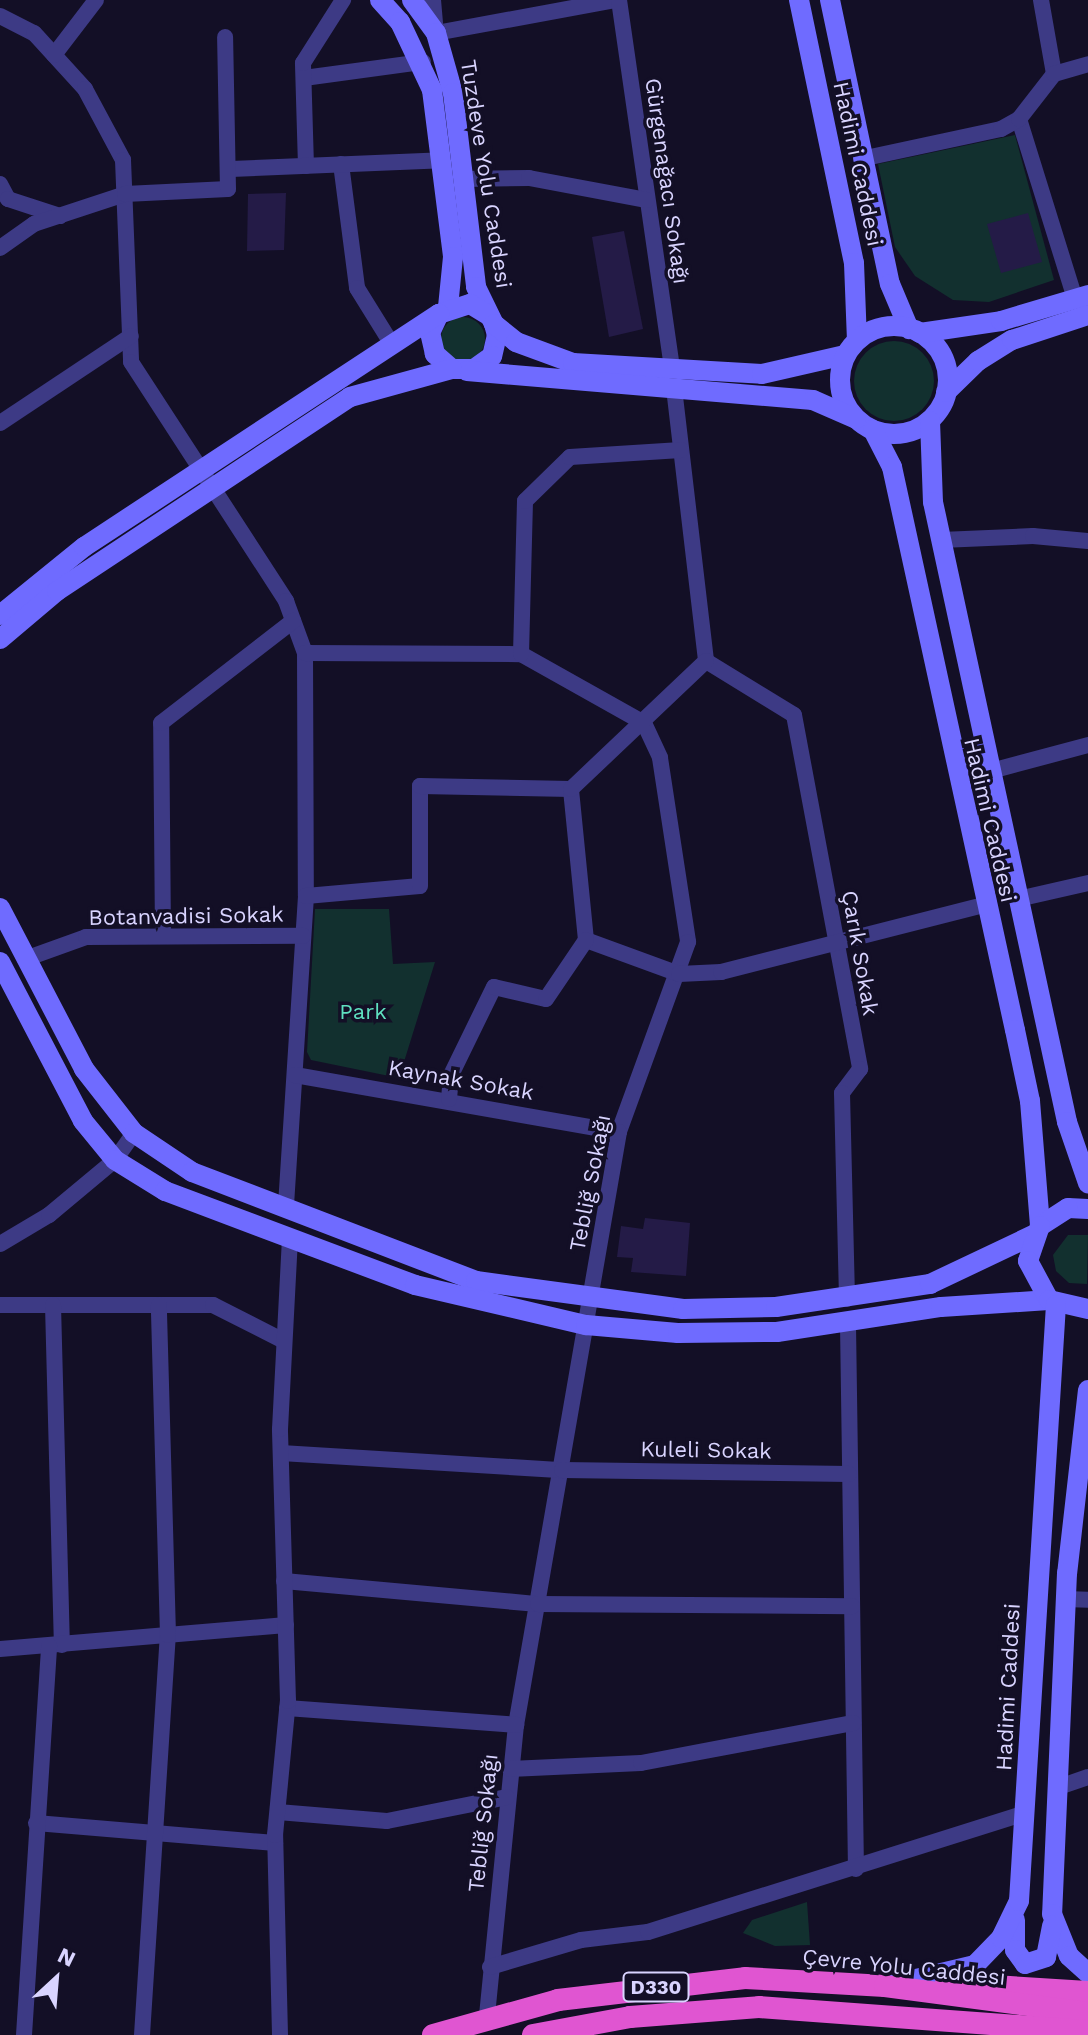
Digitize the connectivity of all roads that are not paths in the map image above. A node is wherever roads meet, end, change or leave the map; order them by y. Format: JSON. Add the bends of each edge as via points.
{"nodes":[{"id":1,"x":96,"y":0,"type":"edge"},
{"id":2,"x":343,"y":0,"type":"edge"},
{"id":3,"x":380,"y":0,"type":"edge"},
{"id":4,"x":412,"y":0,"type":"edge"},
{"id":5,"x":433,"y":0,"type":"edge"},
{"id":6,"x":618,"y":0,"type":"edge"},
{"id":7,"x":799,"y":0,"type":"edge"},
{"id":8,"x":830,"y":0,"type":"edge"},
{"id":9,"x":1041,"y":0,"type":"edge"},
{"id":10,"x":0,"y":16,"type":"edge"},
{"id":11,"x":436,"y":33,"type":"junction"},
{"id":12,"x":225,"y":37,"type":"dead end"},
{"id":13,"x":54,"y":55,"type":"junction"},
{"id":14,"x":423,"y":62,"type":"junction"},
{"id":15,"x":1088,"y":64,"type":"edge"},
{"id":16,"x":1054,"y":74,"type":"junction"},
{"id":17,"x":304,"y":78,"type":"junction"},
{"id":18,"x":1019,"y":119,"type":"junction"},
{"id":19,"x":861,"y":159,"type":"junction"},
{"id":20,"x":442,"y":160,"type":"junction"},
{"id":21,"x":341,"y":164,"type":"junction"},
{"id":22,"x":306,"y":166,"type":"junction"},
{"id":23,"x":231,"y":169,"type":"junction"},
{"id":24,"x":463,"y":179,"type":"junction"},
{"id":25,"x":0,"y":184,"type":"edge"},
{"id":26,"x":125,"y":194,"type":"junction"},
{"id":27,"x":647,"y":200,"type":"junction"},
{"id":28,"x":60,"y":216,"type":"junction"},
{"id":29,"x":0,"y":248,"type":"edge"},
{"id":30,"x":1084,"y":303,"type":"edge"},
{"id":31,"x":444,"y":310,"type":"junction"},
{"id":32,"x":491,"y":320,"type":"junction"},
{"id":33,"x":915,"y":331,"type":"junction"},
{"id":34,"x":131,"y":336,"type":"junction"},
{"id":35,"x":393,"y":346,"type":"junction"},
{"id":36,"x":851,"y":348,"type":"junction"},
{"id":37,"x":457,"y":370,"type":"junction"},
{"id":38,"x":673,"y":378,"type":"junction"},
{"id":39,"x":946,"y":392,"type":"junction"},
{"id":40,"x":930,"y":421,"type":"junction"},
{"id":41,"x":0,"y":423,"type":"edge"},
{"id":42,"x":864,"y":424,"type":"junction"},
{"id":43,"x":681,"y":450,"type":"junction"},
{"id":44,"x":206,"y":478,"type":"junction"},
{"id":45,"x":941,"y":540,"type":"junction"},
{"id":46,"x":1088,"y":541,"type":"edge"},
{"id":47,"x":0,"y":615,"type":"edge"},
{"id":48,"x":293,"y":621,"type":"junction"},
{"id":49,"x":0,"y":639,"type":"edge"},
{"id":50,"x":305,"y":653,"type":"junction"},
{"id":51,"x":521,"y":654,"type":"junction"},
{"id":52,"x":706,"y":661,"type":"junction"},
{"id":53,"x":644,"y":723,"type":"junction"},
{"id":54,"x":1088,"y":745,"type":"edge"},
{"id":55,"x":991,"y":771,"type":"junction"},
{"id":56,"x":571,"y":789,"type":"junction"},
{"id":57,"x":1088,"y":883,"type":"edge"},
{"id":58,"x":306,"y":896,"type":"junction"},
{"id":59,"x":1018,"y":899,"type":"junction"},
{"id":60,"x":984,"y":905,"type":"junction"},
{"id":61,"x":0,"y":908,"type":"edge"},
{"id":62,"x":163,"y":936,"type":"junction"},
{"id":63,"x":303,"y":936,"type":"junction"},
{"id":64,"x":586,"y":940,"type":"junction"},
{"id":65,"x":836,"y":942,"type":"junction"},
{"id":66,"x":25,"y":959,"type":"junction"},
{"id":67,"x":2,"y":969,"type":"edge"},
{"id":68,"x":679,"y":974,"type":"junction"},
{"id":69,"x":295,"y":1075,"type":"junction"},
{"id":70,"x":449,"y":1099,"type":"junction"},
{"id":71,"x":619,"y":1132,"type":"junction"},
{"id":72,"x":134,"y":1133,"type":"junction"},
{"id":73,"x":115,"y":1160,"type":"junction"},
{"id":74,"x":1088,"y":1183,"type":"edge"},
{"id":75,"x":286,"y":1208,"type":"junction"},
{"id":76,"x":1088,"y":1209,"type":"edge"},
{"id":77,"x":1036,"y":1230,"type":"junction"},
{"id":78,"x":290,"y":1238,"type":"junction"},
{"id":79,"x":0,"y":1244,"type":"edge"},
{"id":80,"x":847,"y":1299,"type":"junction"},
{"id":81,"x":590,"y":1301,"type":"junction"},
{"id":82,"x":1053,"y":1302,"type":"junction"},
{"id":83,"x":0,"y":1305,"type":"edge"},
{"id":84,"x":53,"y":1305,"type":"junction"},
{"id":85,"x":159,"y":1305,"type":"junction"},
{"id":86,"x":1088,"y":1309,"type":"edge"},
{"id":87,"x":586,"y":1325,"type":"junction"},
{"id":88,"x":848,"y":1325,"type":"junction"},
{"id":89,"x":282,"y":1340,"type":"junction"},
{"id":90,"x":1088,"y":1390,"type":"edge"},
{"id":91,"x":281,"y":1453,"type":"junction"},
{"id":92,"x":562,"y":1470,"type":"junction"},
{"id":93,"x":849,"y":1474,"type":"junction"},
{"id":94,"x":284,"y":1581,"type":"junction"},
{"id":95,"x":1065,"y":1599,"type":"junction"},
{"id":96,"x":1088,"y":1600,"type":"edge"},
{"id":97,"x":538,"y":1604,"type":"junction"},
{"id":98,"x":852,"y":1606,"type":"junction"},
{"id":99,"x":286,"y":1625,"type":"junction"},
{"id":100,"x":168,"y":1635,"type":"junction"},
{"id":101,"x":56,"y":1645,"type":"junction"},
{"id":102,"x":0,"y":1649,"type":"edge"},
{"id":103,"x":287,"y":1708,"type":"junction"},
{"id":104,"x":853,"y":1723,"type":"junction"},
{"id":105,"x":516,"y":1725,"type":"junction"},
{"id":106,"x":510,"y":1769,"type":"junction"},
{"id":107,"x":1088,"y":1777,"type":"edge"},
{"id":108,"x":1059,"y":1787,"type":"junction"},
{"id":109,"x":507,"y":1797,"type":"junction"},
{"id":110,"x":278,"y":1812,"type":"junction"},
{"id":111,"x":1025,"y":1813,"type":"junction"},
{"id":112,"x":36,"y":1823,"type":"junction"},
{"id":113,"x":157,"y":1833,"type":"junction"},
{"id":114,"x":275,"y":1843,"type":"junction"},
{"id":115,"x":856,"y":1869,"type":"junction"},
{"id":116,"x":1016,"y":1912,"type":"junction"},
{"id":117,"x":1052,"y":1914,"type":"junction"},
{"id":118,"x":490,"y":1967,"type":"junction"},
{"id":119,"x":1088,"y":1973,"type":"edge"},
{"id":120,"x":885,"y":1986,"type":"junction"},
{"id":121,"x":1088,"y":1992,"type":"edge"},
{"id":122,"x":1088,"y":2013,"type":"edge"},
{"id":123,"x":885,"y":2015,"type":"junction"},
{"id":124,"x":487,"y":2016,"type":"junction"},
{"id":125,"x":1088,"y":2031,"type":"edge"},
{"id":126,"x":24,"y":2035,"type":"edge"},
{"id":127,"x":142,"y":2035,"type":"edge"},
{"id":128,"x":280,"y":2035,"type":"edge"},
{"id":129,"x":433,"y":2035,"type":"edge"},
{"id":130,"x":533,"y":2035,"type":"edge"},
{"id":131,"x":978,"y":2035,"type":"edge"}],
"edges":[{"from":1,"to":13,"type":"street"},
{"from":2,"to":17,"type":"street","via":[[303,63]]},
{"from":3,"to":14,"type":"main road","name":"Tuzdeve Yolu Caddesi"},
{"from":4,"to":11,"type":"main road","name":"Tuzdeve Yolu Caddesi"},
{"from":5,"to":11,"type":"street"},
{"from":6,"to":11,"type":"street"},
{"from":6,"to":27,"type":"street","name":"Gürgenağacı Sokağı"},
{"from":7,"to":36,"type":"main road","name":"Hadimi Caddesi","via":[[854,263]]},
{"from":8,"to":19,"type":"main road","name":"Hadimi Caddesi"},
{"from":9,"to":16,"type":"street"},
{"from":10,"to":13,"type":"street","via":[[34,33]]},
{"from":11,"to":24,"type":"main road","name":"Tuzdeve Yolu Caddesi","via":[[453,93]]},
{"from":12,"to":23,"type":"street"},
{"from":13,"to":26,"type":"street","via":[[85,89],[123,160]]},
{"from":14,"to":17,"type":"street"},
{"from":14,"to":20,"type":"main road","name":"Tuzdeve Yolu Caddesi"},
{"from":15,"to":16,"type":"street"},
{"from":16,"to":18,"type":"street"},
{"from":17,"to":22,"type":"street"},
{"from":18,"to":19,"type":"street","via":[[1001,129]]},
{"from":18,"to":30,"type":"street"},
{"from":19,"to":33,"type":"main road","name":"Hadimi Caddesi","via":[[890,284]]},
{"from":20,"to":21,"type":"street"},
{"from":20,"to":31,"type":"main road","name":"Tuzdeve Yolu Caddesi","via":[[453,257]]},
{"from":21,"to":22,"type":"street"},
{"from":21,"to":35,"type":"street","via":[[357,288]]},
{"from":22,"to":23,"type":"street"},
{"from":23,"to":26,"type":"street","via":[[228,189]]},
{"from":24,"to":27,"type":"street","via":[[529,178]]},
{"from":24,"to":32,"type":"main road","name":"Tuzdeve Yolu Caddesi","via":[[476,287]]},
{"from":25,"to":28,"type":"street","via":[[8,199]]},
{"from":26,"to":28,"type":"street"},
{"from":26,"to":34,"type":"street"},
{"from":27,"to":38,"type":"street","name":"Gürgenağacı Sokağı"},
{"from":28,"to":29,"type":"street","via":[[34,224]]},
{"from":30,"to":33,"type":"main road","via":[[1001,321]]},
{"from":30,"to":39,"type":"main road","via":[[1012,340]]},
{"from":31,"to":32,"type":"main road","via":[[470,304]]},
{"from":31,"to":35,"type":"main road"},
{"from":31,"to":37,"type":"main road","via":[[430,344]]},
{"from":32,"to":37,"type":"main road","via":[[492,356]]},
{"from":32,"to":38,"type":"main road","via":[[516,342],[573,363]]},
{"from":33,"to":36,"type":"main road","via":[[873,330]]},
{"from":33,"to":39,"type":"main road","via":[[943,358]]},
{"from":34,"to":41,"type":"street"},
{"from":34,"to":44,"type":"street","via":[[131,362]]},
{"from":35,"to":44,"type":"main road"},
{"from":36,"to":38,"type":"main road","via":[[762,374]]},
{"from":36,"to":42,"type":"main road","via":[[840,389]]},
{"from":37,"to":38,"type":"main road"},
{"from":37,"to":44,"type":"main road","via":[[350,397]]},
{"from":38,"to":42,"type":"main road","via":[[813,400]]},
{"from":38,"to":43,"type":"street","name":"Gürgenağacı Sokağı"},
{"from":39,"to":40,"type":"main road"},
{"from":40,"to":42,"type":"main road","via":[[902,433]]},
{"from":40,"to":45,"type":"main road","name":"Hadimi Caddesi","via":[[926,441]]},
{"from":42,"to":60,"type":"main road","name":"Hadimi Caddesi","via":[[892,467]]},
{"from":43,"to":51,"type":"street","via":[[570,457],[525,501]]},
{"from":43,"to":52,"type":"street","name":"Gürgenağacı Sokağı"},
{"from":44,"to":47,"type":"main road","via":[[84,547]]},
{"from":44,"to":48,"type":"street"},
{"from":44,"to":49,"type":"main road"},
{"from":45,"to":46,"type":"street","via":[[1033,536]]},
{"from":45,"to":55,"type":"main road","name":"Hadimi Caddesi"},
{"from":48,"to":50,"type":"street"},
{"from":48,"to":62,"type":"street","via":[[161,723]]},
{"from":50,"to":51,"type":"street"},
{"from":50,"to":58,"type":"street"},
{"from":51,"to":53,"type":"street"},
{"from":52,"to":53,"type":"street"},
{"from":52,"to":65,"type":"street","name":"Çarık Sokak","via":[[794,715]]},
{"from":53,"to":56,"type":"street"},
{"from":53,"to":68,"type":"street","name":"Tebliğ Sokağı","via":[[660,758],[688,942]]},
{"from":54,"to":55,"type":"street"},
{"from":55,"to":59,"type":"main road","name":"Hadimi Caddesi"},
{"from":56,"to":58,"type":"street","via":[[420,786],[420,886]]},
{"from":56,"to":64,"type":"street"},
{"from":57,"to":59,"type":"street"},
{"from":58,"to":63,"type":"street"},
{"from":59,"to":74,"type":"main road","name":"Hadimi Caddesi","via":[[1067,1122]]},
{"from":60,"to":65,"type":"street"},
{"from":60,"to":77,"type":"main road","name":"Hadimi Caddesi","via":[[1030,1101]]},
{"from":61,"to":66,"type":"main road"},
{"from":62,"to":63,"type":"street","name":"Botanvadisi Sokak"},
{"from":62,"to":66,"type":"street","name":"Botanvadisi Sokak","via":[[86,937]]},
{"from":63,"to":69,"type":"street"},
{"from":64,"to":68,"type":"street"},
{"from":64,"to":70,"type":"street","via":[[546,999],[494,987],[451,1075]]},
{"from":65,"to":68,"type":"street","via":[[721,972]]},
{"from":65,"to":80,"type":"street","name":"Çarık Sokak","via":[[860,1069],[842,1093]]},
{"from":66,"to":72,"type":"main road","via":[[84,1069]]},
{"from":67,"to":73,"type":"main road","via":[[83,1121]]},
{"from":68,"to":71,"type":"street","name":"Tebliğ Sokağı"},
{"from":69,"to":70,"type":"street","name":"Kaynak Sokak"},
{"from":69,"to":75,"type":"street"},
{"from":70,"to":71,"type":"street","name":"Kaynak Sokak"},
{"from":71,"to":81,"type":"street","name":"Tebliğ Sokağı"},
{"from":72,"to":73,"type":"street"},
{"from":72,"to":75,"type":"main road","via":[[192,1172]]},
{"from":73,"to":78,"type":"main road","via":[[165,1191]]},
{"from":73,"to":79,"type":"street","via":[[49,1215]]},
{"from":75,"to":81,"type":"main road","via":[[353,1239],[476,1281]]},
{"from":76,"to":77,"type":"main road","via":[[1068,1208]]},
{"from":77,"to":80,"type":"main road","via":[[930,1284]]},
{"from":77,"to":82,"type":"main road","name":"Hadimi Caddesi","via":[[1031,1276]]},
{"from":78,"to":87,"type":"main road","via":[[415,1285]]},
{"from":78,"to":89,"type":"street"},
{"from":80,"to":81,"type":"main road","via":[[683,1309]]},
{"from":81,"to":87,"type":"street","name":"Tebliğ Sokağı"},
{"from":82,"to":86,"type":"main road"},
{"from":82,"to":88,"type":"main road","via":[[941,1307]]},
{"from":82,"to":111,"type":"main road","name":"Hadimi Caddesi"},
{"from":83,"to":84,"type":"street"},
{"from":84,"to":85,"type":"street"},
{"from":84,"to":101,"type":"street"},
{"from":85,"to":89,"type":"street","via":[[213,1305]]},
{"from":85,"to":100,"type":"street"},
{"from":87,"to":88,"type":"main road","via":[[707,1333]]},
{"from":87,"to":92,"type":"street","name":"Tebliğ Sokağı"},
{"from":88,"to":93,"type":"street"},
{"from":89,"to":91,"type":"street"},
{"from":90,"to":95,"type":"main road"},
{"from":91,"to":92,"type":"street","name":"Kuleli Sokak"},
{"from":91,"to":94,"type":"street"},
{"from":92,"to":93,"type":"street","name":"Kuleli Sokak"},
{"from":92,"to":97,"type":"street","name":"Tebliğ Sokağı"},
{"from":93,"to":98,"type":"street"},
{"from":94,"to":97,"type":"street"},
{"from":94,"to":99,"type":"street"},
{"from":95,"to":96,"type":"street"},
{"from":95,"to":108,"type":"main road"},
{"from":97,"to":98,"type":"street"},
{"from":97,"to":105,"type":"street","name":"Tebliğ Sokağı"},
{"from":98,"to":104,"type":"street"},
{"from":99,"to":100,"type":"street"},
{"from":99,"to":103,"type":"street"},
{"from":100,"to":101,"type":"street"},
{"from":100,"to":113,"type":"street"},
{"from":101,"to":102,"type":"street"},
{"from":101,"to":112,"type":"street"},
{"from":103,"to":105,"type":"street"},
{"from":103,"to":110,"type":"street"},
{"from":104,"to":106,"type":"street","via":[[641,1763]]},
{"from":104,"to":115,"type":"street"},
{"from":105,"to":106,"type":"street","name":"Tebliğ Sokağı"},
{"from":106,"to":109,"type":"street","name":"Tebliğ Sokağı"},
{"from":107,"to":108,"type":"street"},
{"from":108,"to":117,"type":"main road"},
{"from":109,"to":110,"type":"street","via":[[387,1821]]},
{"from":109,"to":118,"type":"street","name":"Tebliğ Sokağı"},
{"from":110,"to":114,"type":"street"},
{"from":111,"to":115,"type":"street"},
{"from":111,"to":116,"type":"main road","name":"Hadimi Caddesi"},
{"from":112,"to":113,"type":"street"},
{"from":112,"to":126,"type":"street"},
{"from":113,"to":114,"type":"street"},
{"from":113,"to":127,"type":"street"},
{"from":114,"to":128,"type":"street"},
{"from":115,"to":118,"type":"street","via":[[648,1932],[581,1940]]},
{"from":116,"to":117,"type":"main road","name":"Hadimi Caddesi","via":[[1015,1950],[1033,1965],[1050,1950]]},
{"from":116,"to":120,"type":"main road","via":[[975,1965]]},
{"from":117,"to":119,"type":"main road","via":[[1069,1956]]},
{"from":118,"to":124,"type":"street","name":"Tebliğ Sokağı"},
{"from":120,"to":121,"type":"highway","via":[[957,1983]]},
{"from":120,"to":122,"type":"highway","name":"Çevre Yolu Caddesi","number":"D330"},
{"from":120,"to":124,"type":"highway","name":"Çevre Yolu Caddesi","number":"D330","via":[[745,1978],[558,2000]]},
{"from":123,"to":125,"type":"highway","number":"D330"},
{"from":123,"to":130,"type":"highway","number":"D330","via":[[710,2009]]},
{"from":123,"to":131,"type":"highway"},
{"from":124,"to":129,"type":"highway","name":"Çevre Yolu Caddesi","number":"D330"}]}
